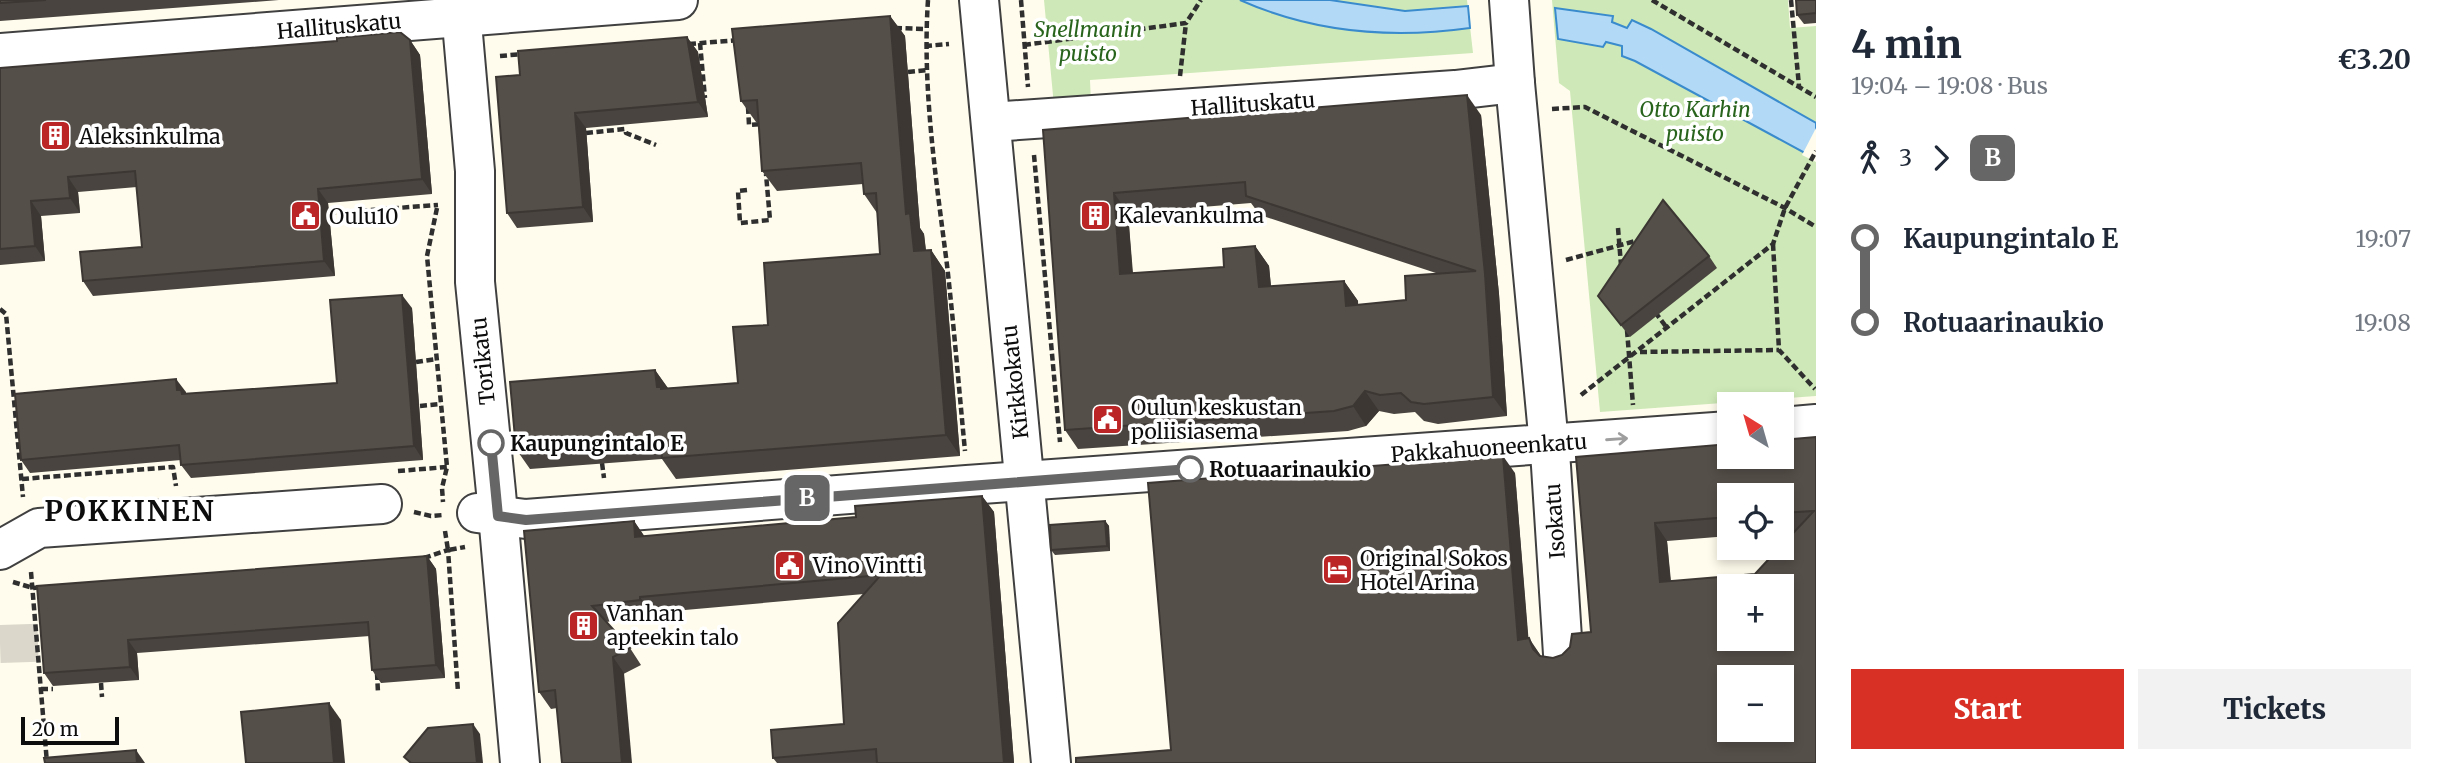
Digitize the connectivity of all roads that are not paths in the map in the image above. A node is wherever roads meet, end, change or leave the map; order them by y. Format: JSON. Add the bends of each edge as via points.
{"nodes":[{"id":1,"x":678,"y":0,"type":"edge"},
{"id":2,"x":979,"y":0,"type":"edge"},
{"id":3,"x":1509,"y":0,"type":"edge"},
{"id":4,"x":461,"y":8,"type":"edge"},
{"id":5,"x":0,"y":53,"type":"edge"},
{"id":6,"x":1515,"y":83,"type":"junction"},
{"id":7,"x":990,"y":122,"type":"junction"},
{"id":8,"x":1816,"y":424,"type":"edge"},
{"id":9,"x":1794,"y":426,"type":"edge"},
{"id":10,"x":1717,"y":432,"type":"edge"},
{"id":11,"x":1549,"y":443,"type":"junction"},
{"id":12,"x":1026,"y":492,"type":"junction"},
{"id":13,"x":382,"y":504,"type":"road end"},
{"id":14,"x":473,"y":522,"type":"junction"},
{"id":15,"x":0,"y":550,"type":"edge"},
{"id":16,"x":1563,"y":654,"type":"edge"},
{"id":17,"x":520,"y":763,"type":"edge"},
{"id":18,"x":1051,"y":763,"type":"edge"}],
"edges":[{"from":1,"to":4,"type":"street","name":"Hallituskatu"},
{"from":2,"to":7,"type":"street","name":"Kirkkokatu"},
{"from":3,"to":6,"type":"street"},
{"from":4,"to":5,"type":"street","name":"Hallituskatu"},
{"from":4,"to":14,"type":"street","name":"Torikatu","via":[[475,171]]},
{"from":6,"to":7,"type":"street","name":"Hallituskatu"},
{"from":6,"to":11,"type":"street","name":"Isokatu","via":[[1547,262]]},
{"from":7,"to":12,"type":"street","name":"Kirkkokatu"},
{"from":8,"to":9,"type":"street"},
{"from":11,"to":10,"type":"street","name":"Pakkahuoneenkatu","one_way":true},
{"from":11,"to":12,"type":"street","name":"Pakkahuoneenkatu","via":[[1065,478]]},
{"from":11,"to":16,"type":"street","name":"Isokatu"},
{"from":12,"to":14,"type":"street","name":"Pakkahuoneenkatu","via":[[967,485]]},
{"from":12,"to":18,"type":"street","name":"Kirkkokatu"},
{"from":13,"to":15,"type":"street","via":[[39,528]]},
{"from":14,"to":17,"type":"street","name":"Torikatu"}]}
